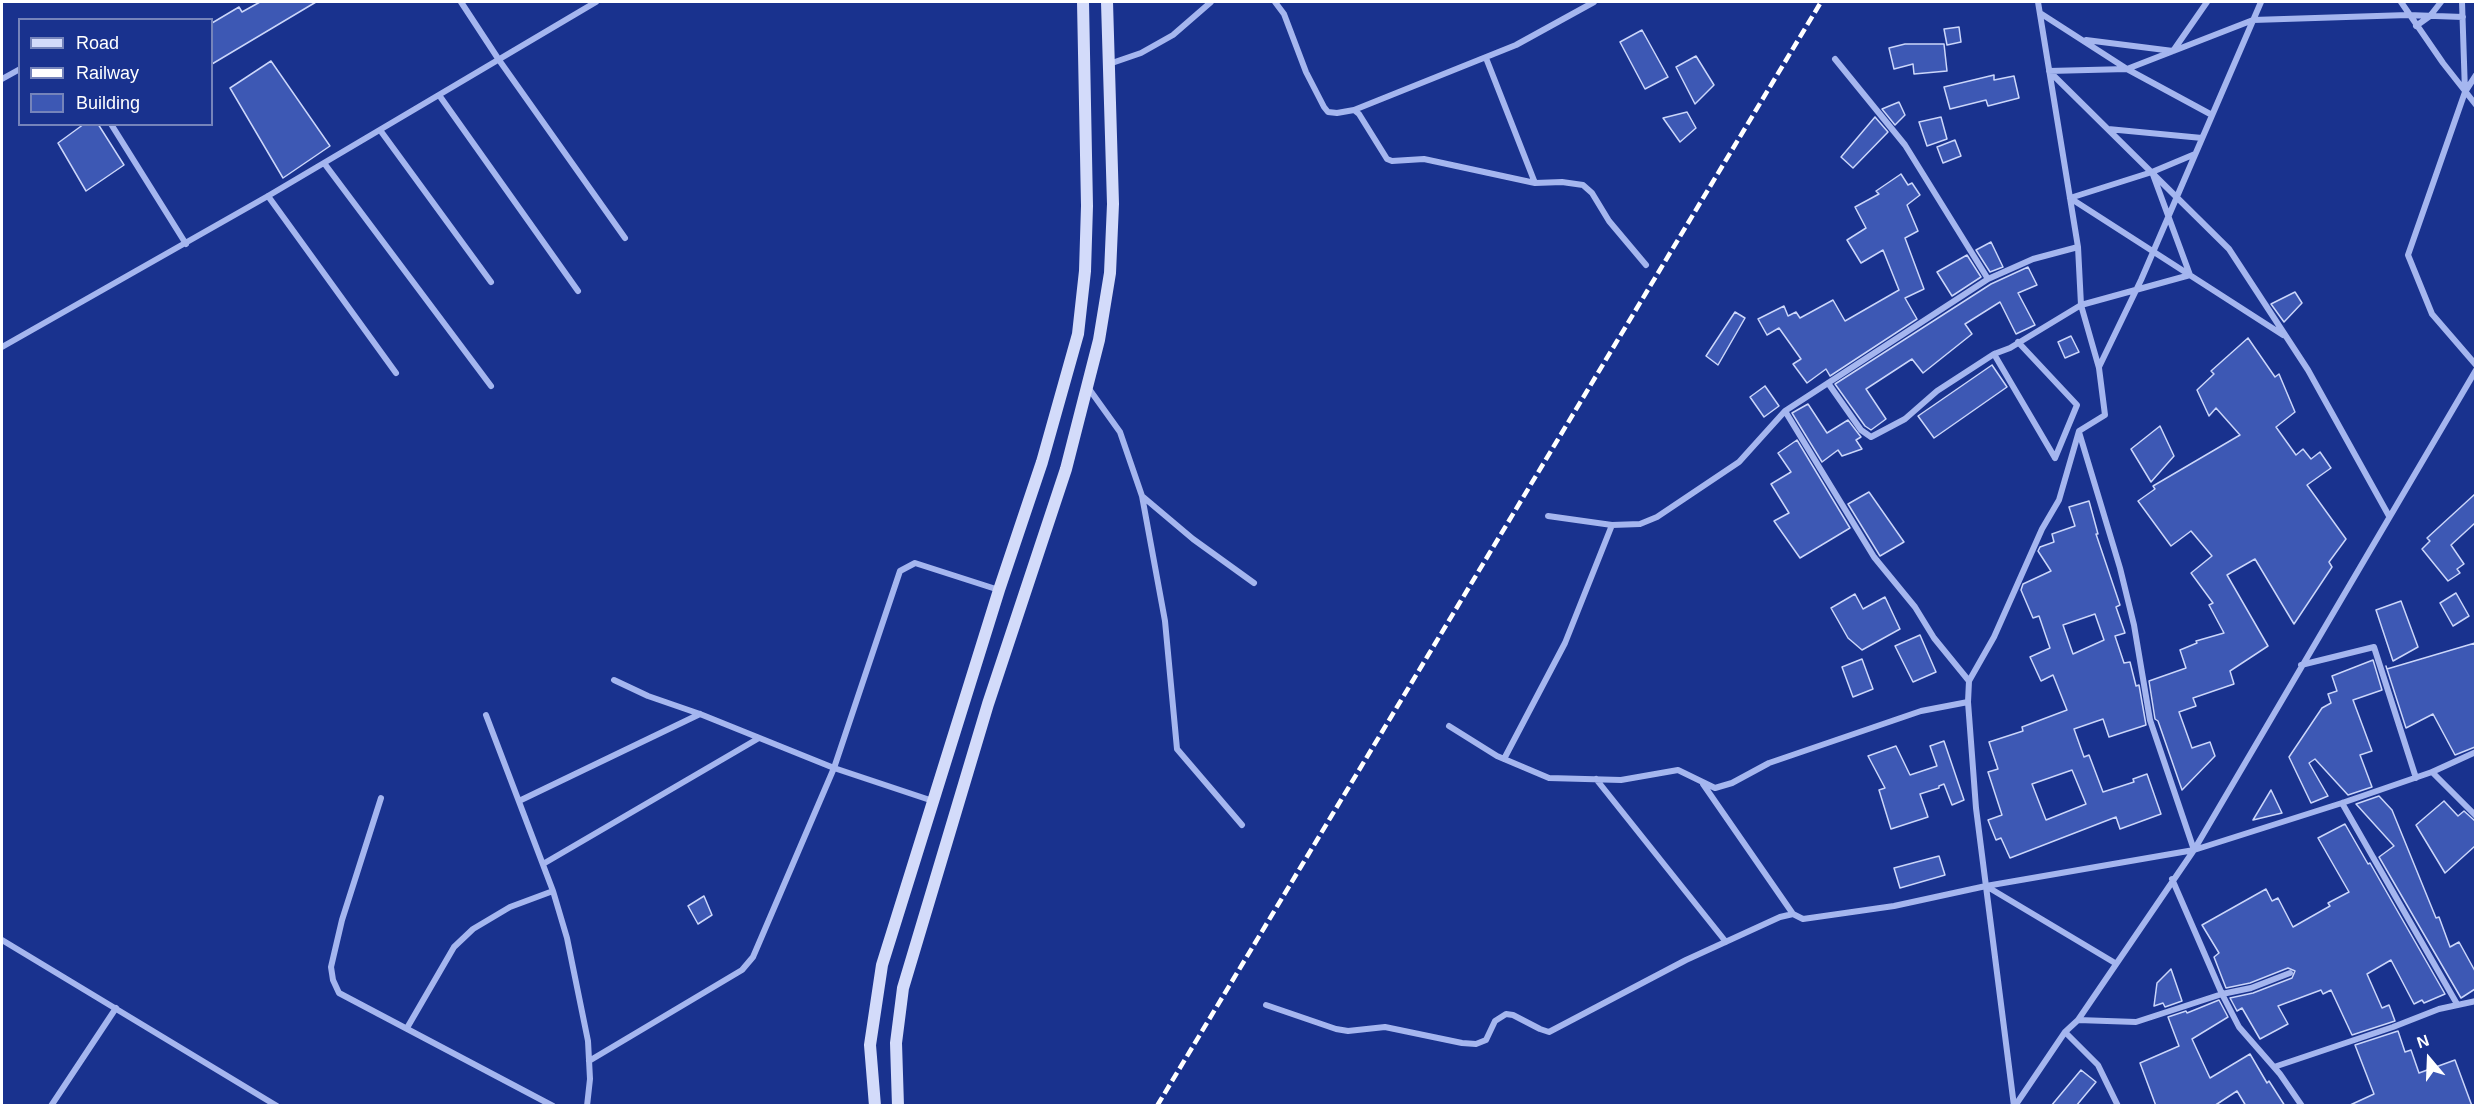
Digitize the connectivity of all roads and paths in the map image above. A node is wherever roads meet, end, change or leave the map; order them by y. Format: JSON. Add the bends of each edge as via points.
{"nodes":[{"id":1,"x":462,"y":2,"type":"edge"},
{"id":2,"x":596,"y":2,"type":"edge"},
{"id":3,"x":1083,"y":2,"type":"edge"},
{"id":4,"x":1107,"y":2,"type":"edge"},
{"id":5,"x":1211,"y":2,"type":"edge"},
{"id":6,"x":1275,"y":2,"type":"edge"},
{"id":7,"x":1594,"y":2,"type":"edge"},
{"id":8,"x":2038,"y":2,"type":"edge"},
{"id":9,"x":2207,"y":2,"type":"edge"},
{"id":10,"x":2261,"y":2,"type":"edge"},
{"id":11,"x":2401,"y":2,"type":"edge"},
{"id":12,"x":2441,"y":2,"type":"edge"},
{"id":13,"x":2462,"y":2,"type":"edge"},
{"id":14,"x":2040,"y":13,"type":"junction"},
{"id":15,"x":2408,"y":15,"type":"junction"},
{"id":16,"x":2430,"y":16,"type":"junction"},
{"id":17,"x":2463,"y":17,"type":"junction"},
{"id":18,"x":2253,"y":20,"type":"junction"},
{"id":19,"x":2416,"y":26,"type":"junction"},
{"id":20,"x":2082,"y":40,"type":"junction"},
{"id":21,"x":2173,"y":51,"type":"junction"},
{"id":22,"x":1486,"y":58,"type":"junction"},
{"id":23,"x":1835,"y":59,"type":"dead end"},
{"id":24,"x":499,"y":60,"type":"junction"},
{"id":25,"x":1109,"y":64,"type":"junction"},
{"id":26,"x":2127,"y":69,"type":"junction"},
{"id":27,"x":18,"y":70,"type":"edge"},
{"id":28,"x":2049,"y":71,"type":"junction"},
{"id":29,"x":2475,"y":75,"type":"edge"},
{"id":30,"x":2,"y":79,"type":"edge"},
{"id":31,"x":2465,"y":92,"type":"junction"},
{"id":32,"x":439,"y":95,"type":"junction"},
{"id":33,"x":2475,"y":105,"type":"edge"},
{"id":34,"x":1354,"y":110,"type":"junction"},
{"id":35,"x":2212,"y":115,"type":"junction"},
{"id":36,"x":112,"y":126,"type":"edge"},
{"id":37,"x":2108,"y":129,"type":"junction"},
{"id":38,"x":380,"y":130,"type":"junction"},
{"id":39,"x":2202,"y":138,"type":"junction"},
{"id":40,"x":2196,"y":153,"type":"junction"},
{"id":41,"x":324,"y":163,"type":"junction"},
{"id":42,"x":2152,"y":172,"type":"junction"},
{"id":43,"x":1535,"y":183,"type":"junction"},
{"id":44,"x":268,"y":196,"type":"junction"},
{"id":45,"x":2177,"y":197,"type":"junction"},
{"id":46,"x":2070,"y":198,"type":"junction"},
{"id":47,"x":2168,"y":219,"type":"junction"},
{"id":48,"x":625,"y":238,"type":"dead end"},
{"id":49,"x":186,"y":244,"type":"junction"},
{"id":50,"x":2078,"y":247,"type":"junction"},
{"id":51,"x":2154,"y":251,"type":"junction"},
{"id":52,"x":1646,"y":265,"type":"dead end"},
{"id":53,"x":2190,"y":275,"type":"junction"},
{"id":54,"x":1988,"y":279,"type":"junction"},
{"id":55,"x":491,"y":282,"type":"dead end"},
{"id":56,"x":578,"y":291,"type":"dead end"},
{"id":57,"x":2136,"y":291,"type":"junction"},
{"id":58,"x":2081,"y":305,"type":"junction"},
{"id":59,"x":2286,"y":337,"type":"junction"},
{"id":60,"x":2018,"y":342,"type":"junction"},
{"id":61,"x":2,"y":347,"type":"edge"},
{"id":62,"x":1994,"y":354,"type":"junction"},
{"id":63,"x":2475,"y":365,"type":"edge"},
{"id":64,"x":2098,"y":368,"type":"junction"},
{"id":65,"x":2475,"y":370,"type":"edge"},
{"id":66,"x":396,"y":373,"type":"dead end"},
{"id":67,"x":1828,"y":383,"type":"junction"},
{"id":68,"x":1087,"y":385,"type":"junction"},
{"id":69,"x":491,"y":386,"type":"dead end"},
{"id":70,"x":1785,"y":411,"type":"junction"},
{"id":71,"x":2079,"y":430,"type":"junction"},
{"id":72,"x":1143,"y":496,"type":"junction"},
{"id":73,"x":1548,"y":516,"type":"dead end"},
{"id":74,"x":2389,"y":516,"type":"junction"},
{"id":75,"x":1612,"y":525,"type":"junction"},
{"id":76,"x":1254,"y":583,"type":"dead end"},
{"id":77,"x":999,"y":590,"type":"junction"},
{"id":78,"x":2301,"y":666,"type":"junction"},
{"id":79,"x":614,"y":680,"type":"dead end"},
{"id":80,"x":1969,"y":681,"type":"junction"},
{"id":81,"x":1968,"y":702,"type":"junction"},
{"id":82,"x":700,"y":714,"type":"junction"},
{"id":83,"x":486,"y":715,"type":"dead end"},
{"id":84,"x":1449,"y":726,"type":"dead end"},
{"id":85,"x":759,"y":738,"type":"junction"},
{"id":86,"x":2475,"y":752,"type":"edge"},
{"id":87,"x":1504,"y":759,"type":"junction"},
{"id":88,"x":834,"y":768,"type":"junction"},
{"id":89,"x":2432,"y":772,"type":"junction"},
{"id":90,"x":2416,"y":778,"type":"junction"},
{"id":91,"x":1596,"y":779,"type":"junction"},
{"id":92,"x":1703,"y":783,"type":"junction"},
{"id":93,"x":381,"y":798,"type":"dead end"},
{"id":94,"x":519,"y":801,"type":"junction"},
{"id":95,"x":934,"y":801,"type":"junction"},
{"id":96,"x":2342,"y":803,"type":"junction"},
{"id":97,"x":2475,"y":816,"type":"edge"},
{"id":98,"x":1242,"y":825,"type":"dead end"},
{"id":99,"x":2194,"y":850,"type":"junction"},
{"id":100,"x":543,"y":864,"type":"junction"},
{"id":101,"x":2172,"y":879,"type":"junction"},
{"id":102,"x":1986,"y":886,"type":"junction"},
{"id":103,"x":553,"y":891,"type":"junction"},
{"id":104,"x":1793,"y":914,"type":"junction"},
{"id":105,"x":2,"y":940,"type":"edge"},
{"id":106,"x":1726,"y":942,"type":"junction"},
{"id":107,"x":2115,"y":963,"type":"junction"},
{"id":108,"x":2290,"y":972,"type":"dead end"},
{"id":109,"x":2222,"y":994,"type":"junction"},
{"id":110,"x":2475,"y":1001,"type":"edge"},
{"id":111,"x":2457,"y":1004,"type":"junction"},
{"id":112,"x":1266,"y":1005,"type":"dead end"},
{"id":113,"x":116,"y":1008,"type":"junction"},
{"id":114,"x":2078,"y":1020,"type":"junction"},
{"id":115,"x":407,"y":1028,"type":"junction"},
{"id":116,"x":2065,"y":1032,"type":"junction"},
{"id":117,"x":589,"y":1061,"type":"junction"},
{"id":118,"x":2274,"y":1067,"type":"junction"},
{"id":119,"x":52,"y":1105,"type":"edge"},
{"id":120,"x":277,"y":1106,"type":"edge"},
{"id":121,"x":553,"y":1106,"type":"edge"},
{"id":122,"x":587,"y":1106,"type":"edge"},
{"id":123,"x":875,"y":1106,"type":"edge"},
{"id":124,"x":898,"y":1106,"type":"edge"},
{"id":125,"x":2014,"y":1106,"type":"edge"},
{"id":126,"x":2118,"y":1106,"type":"edge"},
{"id":127,"x":2302,"y":1106,"type":"edge"}],
"edges":[{"from":1,"to":24,"type":"street"},
{"from":2,"to":24,"type":"street"},
{"from":3,"to":77,"type":"main road","via":[[1088,207],[1078,334],[1042,462]]},
{"from":4,"to":25,"type":"main road"},
{"from":5,"to":25,"type":"street","via":[[1173,35],[1141,53]]},
{"from":6,"to":34,"type":"street","via":[[1284,14],[1324,107],[1337,113]]},
{"from":7,"to":22,"type":"street"},
{"from":8,"to":14,"type":"street"},
{"from":9,"to":21,"type":"street"},
{"from":10,"to":18,"type":"street"},
{"from":11,"to":15,"type":"street"},
{"from":12,"to":16,"type":"street"},
{"from":13,"to":17,"type":"street"},
{"from":14,"to":20,"type":"street"},
{"from":14,"to":28,"type":"street"},
{"from":15,"to":16,"type":"street"},
{"from":15,"to":18,"type":"street"},
{"from":15,"to":19,"type":"street"},
{"from":16,"to":17,"type":"street"},
{"from":16,"to":19,"type":"street"},
{"from":17,"to":31,"type":"street"},
{"from":18,"to":21,"type":"street"},
{"from":18,"to":35,"type":"street"},
{"from":19,"to":31,"type":"street"},
{"from":20,"to":21,"type":"street"},
{"from":20,"to":26,"type":"street"},
{"from":21,"to":26,"type":"street"},
{"from":22,"to":34,"type":"street"},
{"from":22,"to":43,"type":"street"},
{"from":23,"to":54,"type":"street","via":[[1905,145]]},
{"from":24,"to":32,"type":"street"},
{"from":24,"to":48,"type":"street"},
{"from":25,"to":68,"type":"main road","via":[[1113,204],[1110,273]]},
{"from":26,"to":28,"type":"street"},
{"from":26,"to":35,"type":"street"},
{"from":27,"to":30,"type":"street"},
{"from":28,"to":37,"type":"street"},
{"from":28,"to":46,"type":"street"},
{"from":29,"to":31,"type":"street"},
{"from":31,"to":33,"type":"street"},
{"from":31,"to":63,"type":"street","via":[[2408,255],[2432,314]]},
{"from":32,"to":38,"type":"street"},
{"from":32,"to":56,"type":"street"},
{"from":34,"to":43,"type":"street","via":[[1364,119],[1387,159],[1424,159]]},
{"from":35,"to":39,"type":"street"},
{"from":36,"to":49,"type":"street"},
{"from":37,"to":39,"type":"street"},
{"from":37,"to":42,"type":"street"},
{"from":38,"to":41,"type":"street"},
{"from":38,"to":55,"type":"street"},
{"from":39,"to":40,"type":"street"},
{"from":40,"to":42,"type":"street"},
{"from":40,"to":45,"type":"street"},
{"from":41,"to":44,"type":"street"},
{"from":41,"to":69,"type":"street"},
{"from":42,"to":45,"type":"street"},
{"from":42,"to":46,"type":"street"},
{"from":42,"to":47,"type":"street"},
{"from":43,"to":52,"type":"street","via":[[1583,185]]},
{"from":44,"to":49,"type":"street"},
{"from":44,"to":66,"type":"street"},
{"from":45,"to":47,"type":"street"},
{"from":45,"to":59,"type":"street","via":[[2229,249]]},
{"from":46,"to":50,"type":"street"},
{"from":46,"to":51,"type":"street"},
{"from":47,"to":51,"type":"street"},
{"from":47,"to":53,"type":"street"},
{"from":49,"to":61,"type":"street"},
{"from":50,"to":54,"type":"street","via":[[2033,259]]},
{"from":50,"to":58,"type":"street"},
{"from":51,"to":53,"type":"street"},
{"from":51,"to":57,"type":"street"},
{"from":53,"to":57,"type":"street"},
{"from":53,"to":59,"type":"street"},
{"from":54,"to":67,"type":"street"},
{"from":57,"to":58,"type":"street"},
{"from":57,"to":64,"type":"street"},
{"from":58,"to":60,"type":"street"},
{"from":58,"to":64,"type":"street"},
{"from":59,"to":74,"type":"street"},
{"from":60,"to":62,"type":"street"},
{"from":60,"to":62,"type":"street","via":[[2077,405],[2055,458]]},
{"from":62,"to":67,"type":"street","via":[[1936,391],[1905,419],[1871,437],[1861,430]]},
{"from":64,"to":71,"type":"street","via":[[2104,415]]},
{"from":65,"to":74,"type":"street"},
{"from":67,"to":70,"type":"street"},
{"from":68,"to":72,"type":"street","via":[[1120,432]]},
{"from":68,"to":124,"type":"main road","via":[[1066,469],[988,704],[903,988],[896,1043]]},
{"from":70,"to":75,"type":"street","via":[[1739,462],[1707,485],[1657,517],[1640,524]]},
{"from":70,"to":80,"type":"street","via":[[1874,557]]},
{"from":71,"to":80,"type":"street","via":[[2059,500]]},
{"from":71,"to":99,"type":"street","via":[[2134,625],[2150,720]]},
{"from":72,"to":76,"type":"street"},
{"from":72,"to":98,"type":"street","via":[[1165,621],[1177,749]]},
{"from":73,"to":75,"type":"street"},
{"from":74,"to":78,"type":"street"},
{"from":75,"to":87,"type":"street","via":[[1565,642]]},
{"from":77,"to":88,"type":"street","via":[[915,563],[900,571]]},
{"from":77,"to":95,"type":"main road"},
{"from":78,"to":90,"type":"street","via":[[2374,647]]},
{"from":78,"to":99,"type":"street"},
{"from":79,"to":82,"type":"street"},
{"from":80,"to":81,"type":"street"},
{"from":81,"to":92,"type":"street","via":[[1921,711],[1769,763],[1724,786],[1715,788]]},
{"from":81,"to":102,"type":"street"},
{"from":82,"to":85,"type":"street"},
{"from":82,"to":94,"type":"street"},
{"from":83,"to":94,"type":"street"},
{"from":84,"to":87,"type":"street"},
{"from":85,"to":88,"type":"street"},
{"from":85,"to":100,"type":"street"},
{"from":86,"to":89,"type":"street"},
{"from":87,"to":91,"type":"street","via":[[1549,778]]},
{"from":88,"to":95,"type":"street"},
{"from":88,"to":117,"type":"street","via":[[753,957],[742,970]]},
{"from":89,"to":90,"type":"street"},
{"from":89,"to":97,"type":"street"},
{"from":90,"to":96,"type":"street"},
{"from":91,"to":92,"type":"street","via":[[1621,780],[1678,770]]},
{"from":91,"to":106,"type":"street"},
{"from":92,"to":104,"type":"street"},
{"from":93,"to":115,"type":"street","via":[[331,967],[339,993]]},
{"from":94,"to":100,"type":"street"},
{"from":95,"to":123,"type":"main road","via":[[882,965],[870,1045]]},
{"from":96,"to":99,"type":"street"},
{"from":96,"to":111,"type":"street"},
{"from":99,"to":101,"type":"street"},
{"from":99,"to":102,"type":"street"},
{"from":100,"to":103,"type":"street"},
{"from":101,"to":107,"type":"street"},
{"from":101,"to":109,"type":"street"},
{"from":102,"to":104,"type":"street","via":[[1894,906],[1803,919]]},
{"from":102,"to":107,"type":"street"},
{"from":102,"to":125,"type":"street"},
{"from":103,"to":115,"type":"street","via":[[510,907],[473,929],[454,946]]},
{"from":103,"to":117,"type":"street","via":[[567,938]]},
{"from":104,"to":106,"type":"street"},
{"from":105,"to":113,"type":"street"},
{"from":106,"to":112,"type":"street","via":[[1549,1032],[1506,1014],[1495,1021],[1486,1040],[1476,1044],[1385,1027],[1336,1029]]},
{"from":107,"to":114,"type":"street"},
{"from":108,"to":109,"type":"street"},
{"from":109,"to":114,"type":"street","via":[[2136,1022]]},
{"from":109,"to":118,"type":"street","via":[[2239,1027]]},
{"from":110,"to":111,"type":"street"},
{"from":111,"to":118,"type":"street"},
{"from":113,"to":119,"type":"street"},
{"from":113,"to":120,"type":"street"},
{"from":114,"to":116,"type":"street"},
{"from":115,"to":121,"type":"street"},
{"from":116,"to":125,"type":"street"},
{"from":116,"to":126,"type":"street","via":[[2098,1065]]},
{"from":117,"to":122,"type":"street"},
{"from":118,"to":127,"type":"street"}]}
